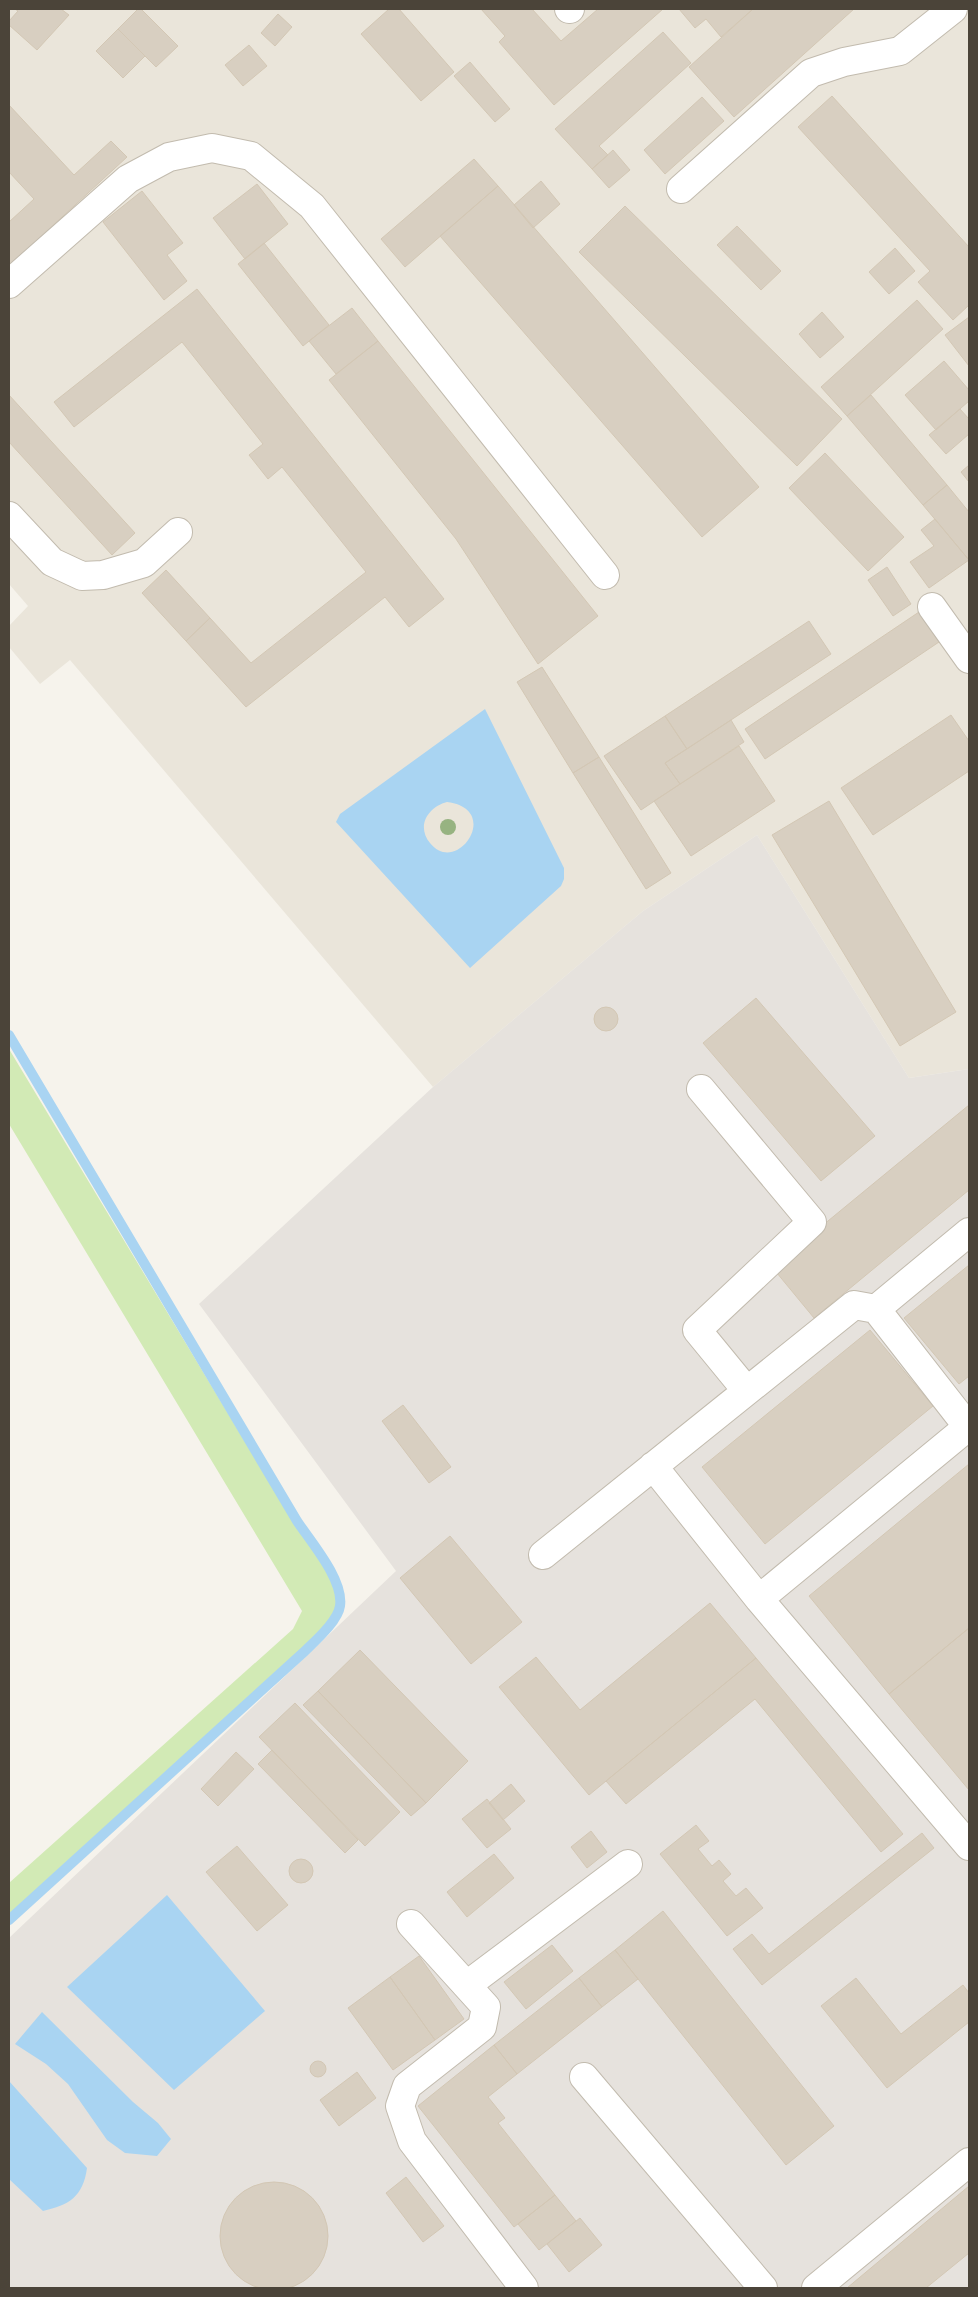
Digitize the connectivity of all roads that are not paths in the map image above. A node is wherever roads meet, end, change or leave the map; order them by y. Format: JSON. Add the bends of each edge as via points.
{"nodes":[{"id":1,"x":953,"y":9,"type":"edge"},
{"id":2,"x":680,"y":189,"type":"dead end"},
{"id":3,"x":9,"y":284,"type":"edge"},
{"id":4,"x":9,"y":516,"type":"edge"},
{"id":5,"x":178,"y":532,"type":"dead end"},
{"id":6,"x":605,"y":575,"type":"dead end"},
{"id":7,"x":932,"y":607,"type":"dead end"},
{"id":8,"x":969,"y":659,"type":"edge"},
{"id":9,"x":701,"y":1089,"type":"dead end"},
{"id":10,"x":969,"y":1232,"type":"edge"},
{"id":11,"x":876,"y":1309,"type":"junction"},
{"id":12,"x":747,"y":1391,"type":"junction"},
{"id":13,"x":969,"y":1427,"type":"edge"},
{"id":14,"x":653,"y":1466,"type":"junction"},
{"id":15,"x":543,"y":1555,"type":"dead end"},
{"id":16,"x":759,"y":1599,"type":"junction"},
{"id":17,"x":969,"y":1846,"type":"edge"},
{"id":18,"x":628,"y":1864,"type":"dead end"},
{"id":19,"x":411,"y":1924,"type":"dead end"},
{"id":20,"x":467,"y":1985,"type":"junction"},
{"id":21,"x":584,"y":2076,"type":"dead end"},
{"id":22,"x":969,"y":2162,"type":"edge"},
{"id":23,"x":511,"y":2284,"type":"edge"},
{"id":24,"x":763,"y":2288,"type":"edge"},
{"id":25,"x":816,"y":2288,"type":"edge"}],
"edges":[{"from":1,"to":2,"type":"street","via":[[900,51],[844,62],[812,73]]},
{"from":3,"to":6,"type":"street","via":[[128,179],[169,157],[212,148],[251,156],[312,206]]},
{"from":4,"to":5,"type":"street","via":[[52,562],[82,576],[103,575],[144,563]]},
{"from":7,"to":8,"type":"street"},
{"from":9,"to":12,"type":"street","via":[[812,1222],[697,1330]]},
{"from":10,"to":11,"type":"street"},
{"from":11,"to":12,"type":"street","via":[[854,1305]]},
{"from":11,"to":13,"type":"street"},
{"from":12,"to":14,"type":"street"},
{"from":13,"to":16,"type":"street"},
{"from":14,"to":15,"type":"street"},
{"from":14,"to":16,"type":"street"},
{"from":16,"to":17,"type":"street"},
{"from":18,"to":20,"type":"street"},
{"from":19,"to":20,"type":"street"},
{"from":20,"to":23,"type":"street","via":[[486,2007],[482,2027],[407,2086],[400,2106],[412,2141]]},
{"from":21,"to":24,"type":"street"},
{"from":22,"to":25,"type":"street"}]}
